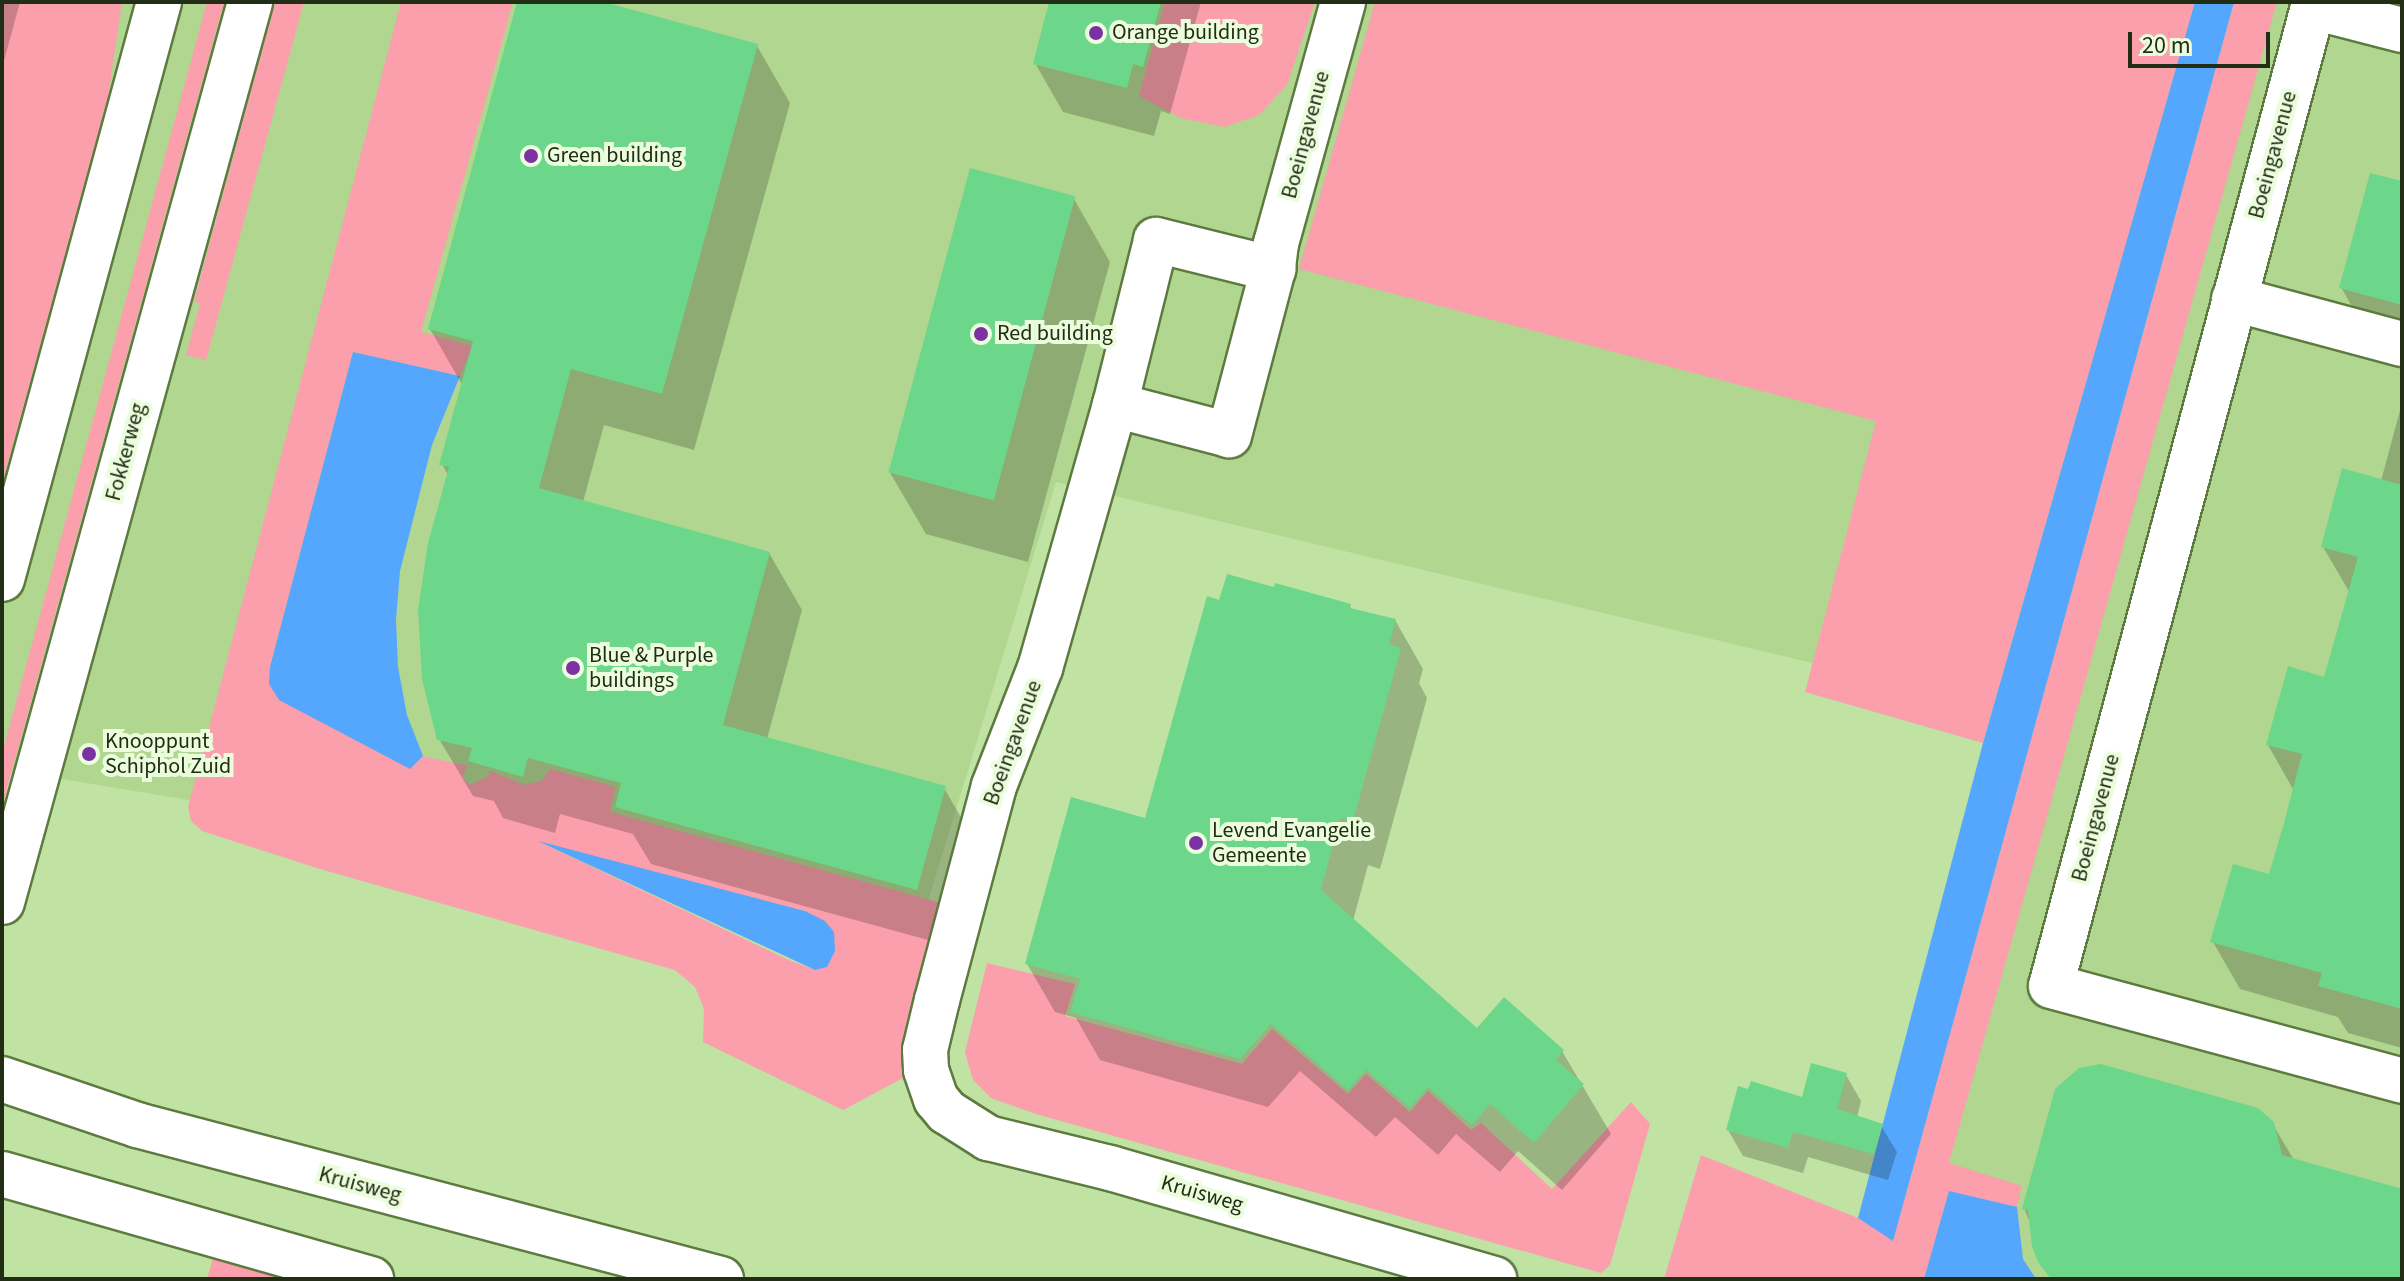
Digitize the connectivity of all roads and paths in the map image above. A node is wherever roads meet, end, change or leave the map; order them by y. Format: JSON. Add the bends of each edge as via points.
{"nodes":[{"id":1,"x":159,"y":2,"type":"edge"},
{"id":2,"x":250,"y":2,"type":"edge"},
{"id":3,"x":1343,"y":2,"type":"edge"},
{"id":4,"x":2402,"y":30,"type":"edge"},
{"id":5,"x":1273,"y":269,"type":"junction"},
{"id":6,"x":2234,"y":299,"type":"junction"},
{"id":7,"x":2402,"y":344,"type":"edge"},
{"id":8,"x":1115,"y":405,"type":"junction"},
{"id":9,"x":2,"y":579,"type":"edge"},
{"id":10,"x":2,"y":902,"type":"edge"},
{"id":11,"x":2,"y":1079,"type":"edge"},
{"id":12,"x":2402,"y":1081,"type":"edge"},
{"id":13,"x":929,"y":1083,"type":"joint"},
{"id":14,"x":2,"y":1174,"type":"edge"},
{"id":15,"x":371,"y":1279,"type":"edge"},
{"id":16,"x":721,"y":1279,"type":"edge"},
{"id":17,"x":1494,"y":1279,"type":"edge"}],
"edges":[{"from":1,"to":9,"type":"street"},
{"from":2,"to":10,"type":"street","name":"Fokkerweg"},
{"from":3,"to":5,"type":"street","name":"Boeingavenue"},
{"from":4,"to":6,"type":"street","name":"Boeingavenue","via":[[2313,7]]},
{"from":5,"to":8,"type":"street","name":"Boeingavenue","via":[[1229,435]]},
{"from":5,"to":8,"type":"street","name":"Boeingavenue","via":[[1156,240]]},
{"from":6,"to":7,"type":"street"},
{"from":6,"to":12,"type":"street","name":"Boeingavenue","via":[[2051,986]]},
{"from":8,"to":13,"type":"street","name":"Boeingavenue","via":[[1040,668],[994,786],[927,1039]]},
{"from":11,"to":16,"type":"street","name":"Kruisweg","via":[[137,1125]]},
{"from":13,"to":17,"type":"street","name":"Kruisweg","via":[[953,1118],[988,1138]]},
{"from":14,"to":15,"type":"street"}]}
